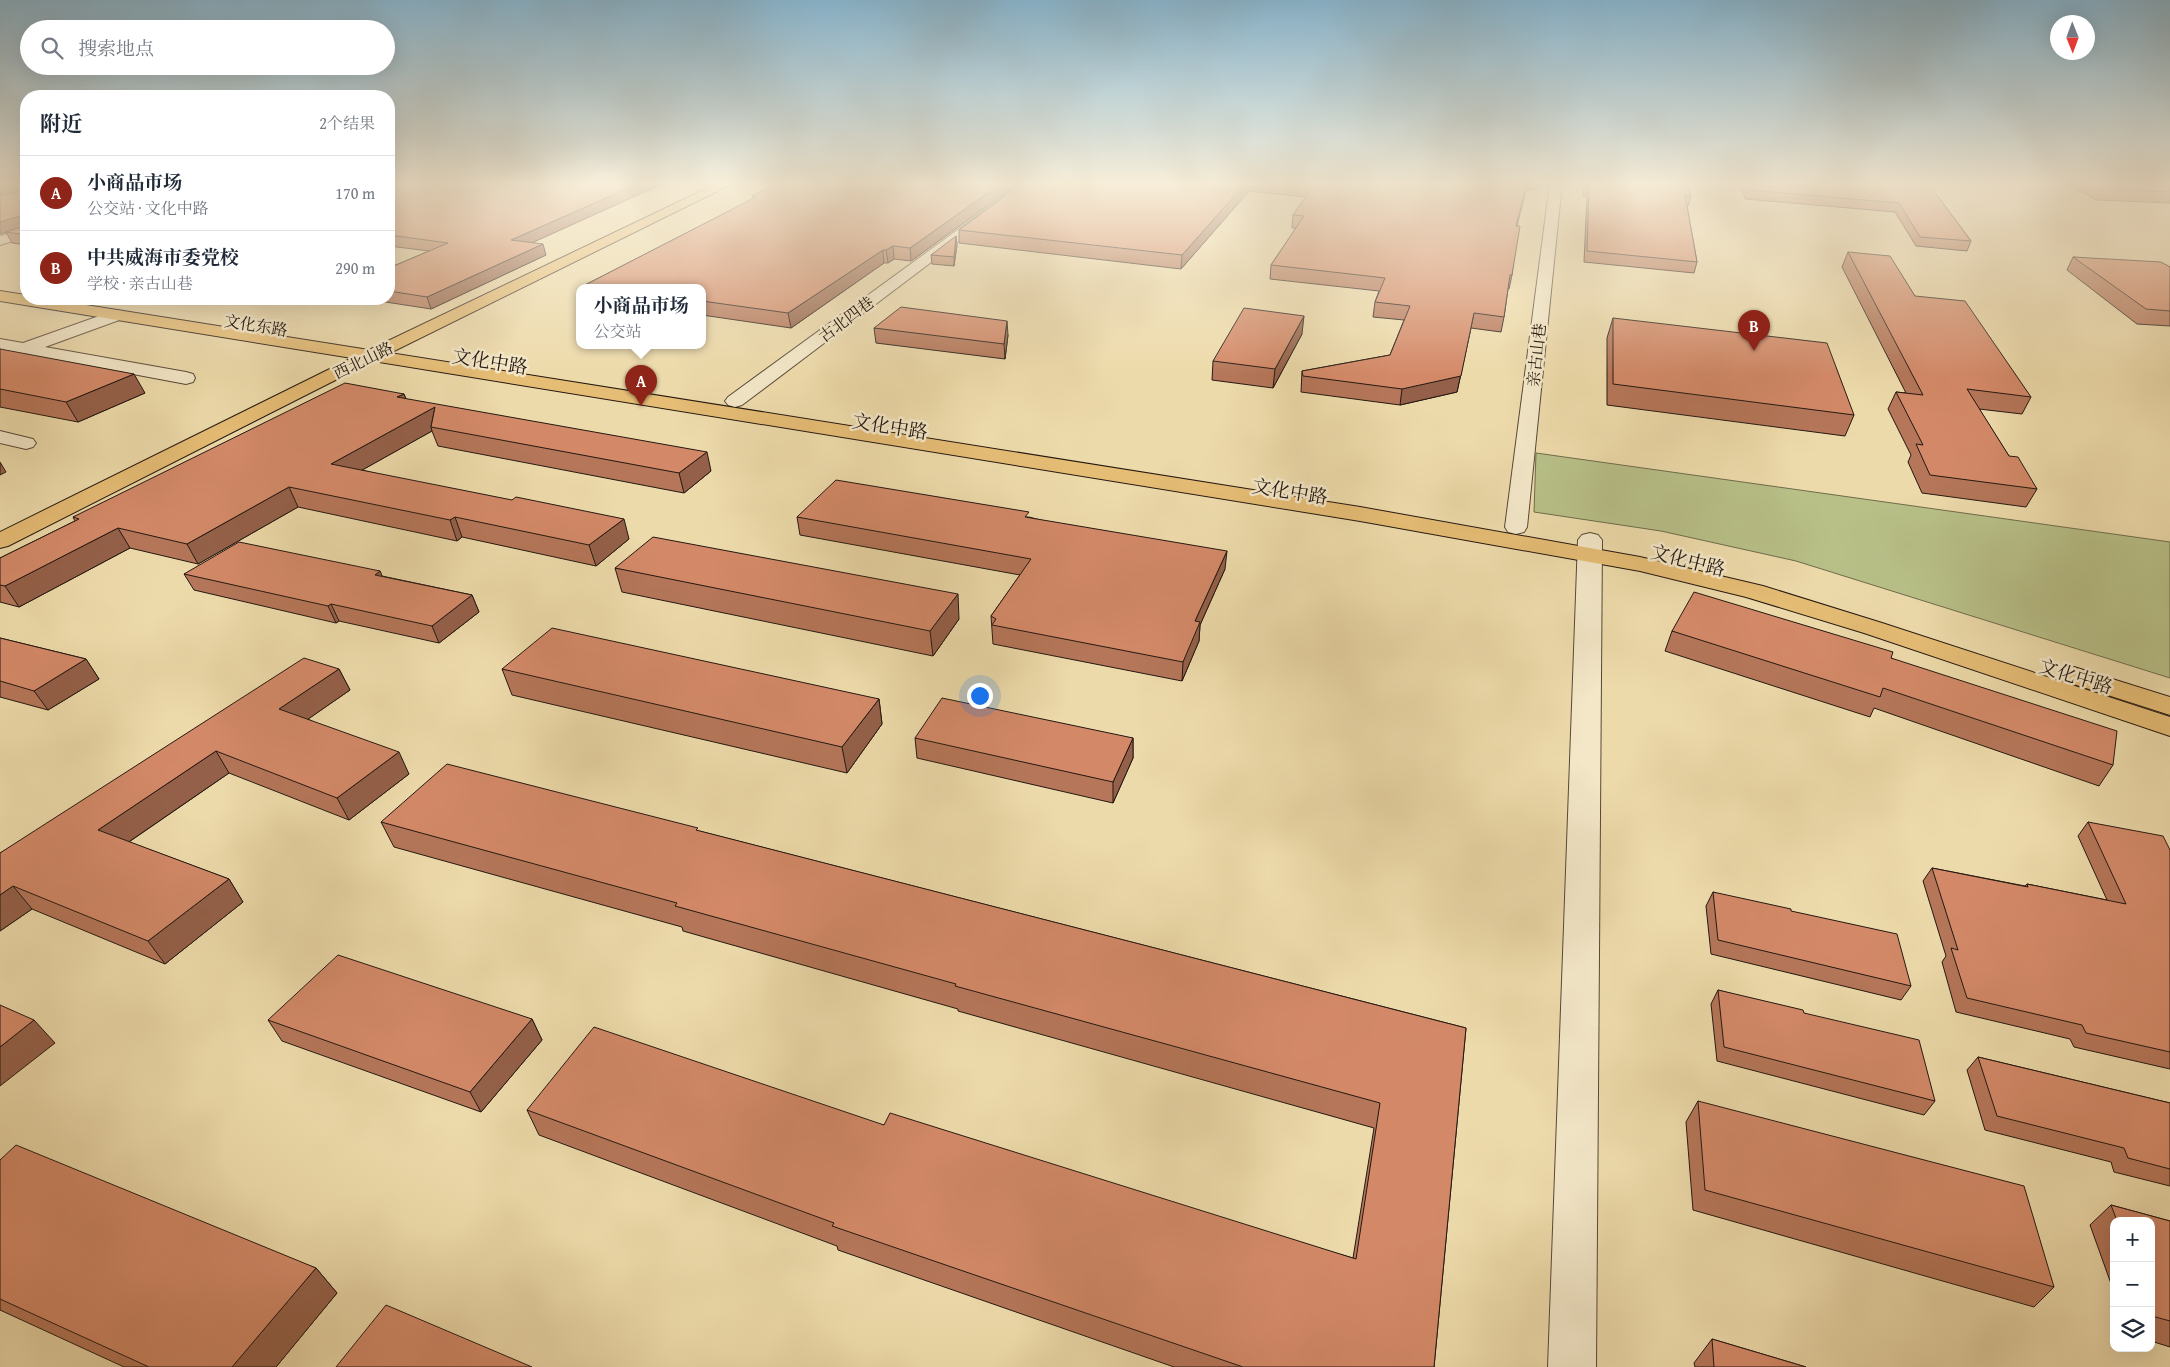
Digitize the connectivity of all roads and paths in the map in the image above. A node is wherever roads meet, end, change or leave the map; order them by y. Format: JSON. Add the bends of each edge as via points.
{"nodes":[{"id":1,"x":597,"y":247,"type":"edge"},
{"id":2,"x":944,"y":247,"type":"edge"},
{"id":3,"x":1549,"y":247,"type":"edge"},
{"id":4,"x":0,"y":284,"type":"edge"},
{"id":5,"x":20,"y":287,"type":"edge"},
{"id":6,"x":0,"y":296,"type":"edge"},
{"id":7,"x":20,"y":299,"type":"edge"},
{"id":8,"x":55,"y":305,"type":"edge"},
{"id":9,"x":128,"y":305,"type":"edge"},
{"id":10,"x":116,"y":315,"type":"junction"},
{"id":11,"x":0,"y":344,"type":"edge"},
{"id":12,"x":393,"y":346,"type":"junction"},
{"id":13,"x":24,"y":348,"type":"junction"},
{"id":14,"x":372,"y":355,"type":"junction"},
{"id":15,"x":186,"y":378,"type":"dead end"},
{"id":16,"x":735,"y":401,"type":"junction"},
{"id":17,"x":0,"y":437,"type":"edge"},
{"id":18,"x":26,"y":443,"type":"dead end"},
{"id":19,"x":1516,"y":527,"type":"junction"},
{"id":20,"x":0,"y":541,"type":"edge"},
{"id":21,"x":1590,"y":547,"type":"junction"},
{"id":22,"x":2170,"y":706,"type":"edge"},
{"id":23,"x":2170,"y":727,"type":"edge"},
{"id":24,"x":1572,"y":1367,"type":"edge"}],
"edges":[{"from":1,"to":12,"type":"main road","name":"西北山路"},
{"from":2,"to":16,"type":"street","name":"古北四巷"},
{"from":3,"to":19,"type":"street","name":"亲古山巷"},
{"from":4,"to":5,"type":"main road"},
{"from":6,"to":7,"type":"main road"},
{"from":8,"to":10,"type":"main road"},
{"from":9,"to":12,"type":"main road","name":"文化东路"},
{"from":10,"to":13,"type":"street"},
{"from":10,"to":14,"type":"main road"},
{"from":11,"to":13,"type":"street"},
{"from":12,"to":14,"type":"main road","name":"西北山路"},
{"from":12,"to":16,"type":"main road","name":"文化中路"},
{"from":13,"to":15,"type":"street"},
{"from":14,"to":20,"type":"main road","name":"西北山路"},
{"from":14,"to":21,"type":"main road","via":[[1360,514]]},
{"from":16,"to":19,"type":"main road","name":"文化中路"},
{"from":17,"to":18,"type":"street"},
{"from":19,"to":21,"type":"main road","name":"文化中路"},
{"from":21,"to":22,"type":"main road","name":"文化中路","via":[[1693,560],[1808,592]]},
{"from":21,"to":23,"type":"main road","via":[[1640,564],[1754,591]]},
{"from":21,"to":24,"type":"street"}]}
